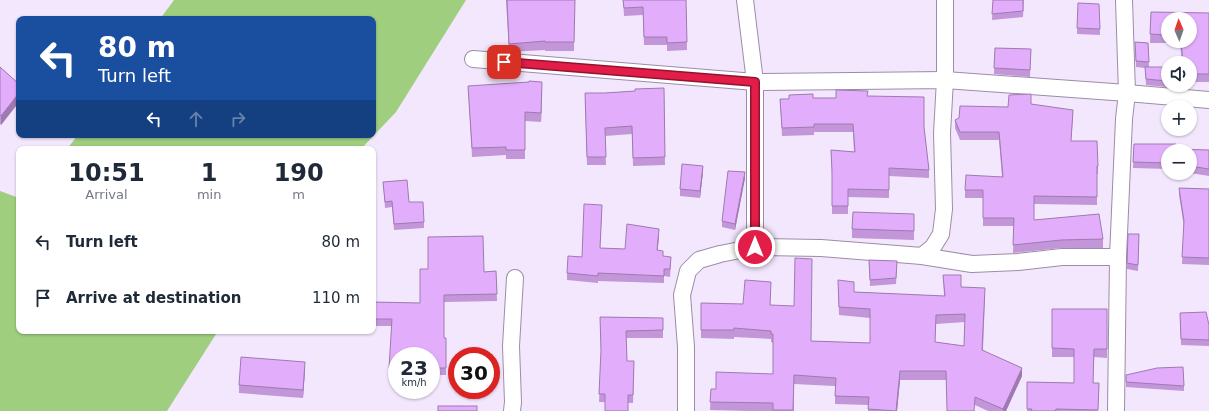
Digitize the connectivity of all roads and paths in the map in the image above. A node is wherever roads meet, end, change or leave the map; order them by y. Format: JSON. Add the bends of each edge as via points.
{"nodes":[{"id":1,"x":745,"y":0,"type":"edge"},
{"id":2,"x":944,"y":0,"type":"edge"},
{"id":3,"x":1124,"y":0,"type":"edge"},
{"id":4,"x":472,"y":59,"type":"dead end"},
{"id":5,"x":945,"y":80,"type":"junction"},
{"id":6,"x":755,"y":82,"type":"junction"},
{"id":7,"x":1127,"y":93,"type":"junction"},
{"id":8,"x":1209,"y":100,"type":"edge"},
{"id":9,"x":755,"y":247,"type":"junction"},
{"id":10,"x":922,"y":256,"type":"junction"},
{"id":11,"x":1118,"y":257,"type":"junction"},
{"id":12,"x":515,"y":278,"type":"dead end"},
{"id":13,"x":512,"y":411,"type":"edge"},
{"id":14,"x":686,"y":411,"type":"edge"},
{"id":15,"x":1116,"y":411,"type":"edge"}],
"edges":[{"from":1,"to":6,"type":"street"},
{"from":2,"to":5,"type":"street"},
{"from":3,"to":7,"type":"street"},
{"from":4,"to":6,"type":"street"},
{"from":5,"to":6,"type":"street"},
{"from":5,"to":7,"type":"street"},
{"from":5,"to":10,"type":"street","via":[[942,133],[944,209],[941,234],[933,247]]},
{"from":6,"to":9,"type":"street"},
{"from":7,"to":8,"type":"street"},
{"from":7,"to":11,"type":"street"},
{"from":9,"to":10,"type":"street","via":[[821,248]]},
{"from":9,"to":14,"type":"street","via":[[699,260],[688,272],[682,295],[686,347]]},
{"from":10,"to":11,"type":"street","via":[[972,264],[1062,257]]},
{"from":11,"to":15,"type":"street"},
{"from":12,"to":13,"type":"street","via":[[511,346]]}]}
